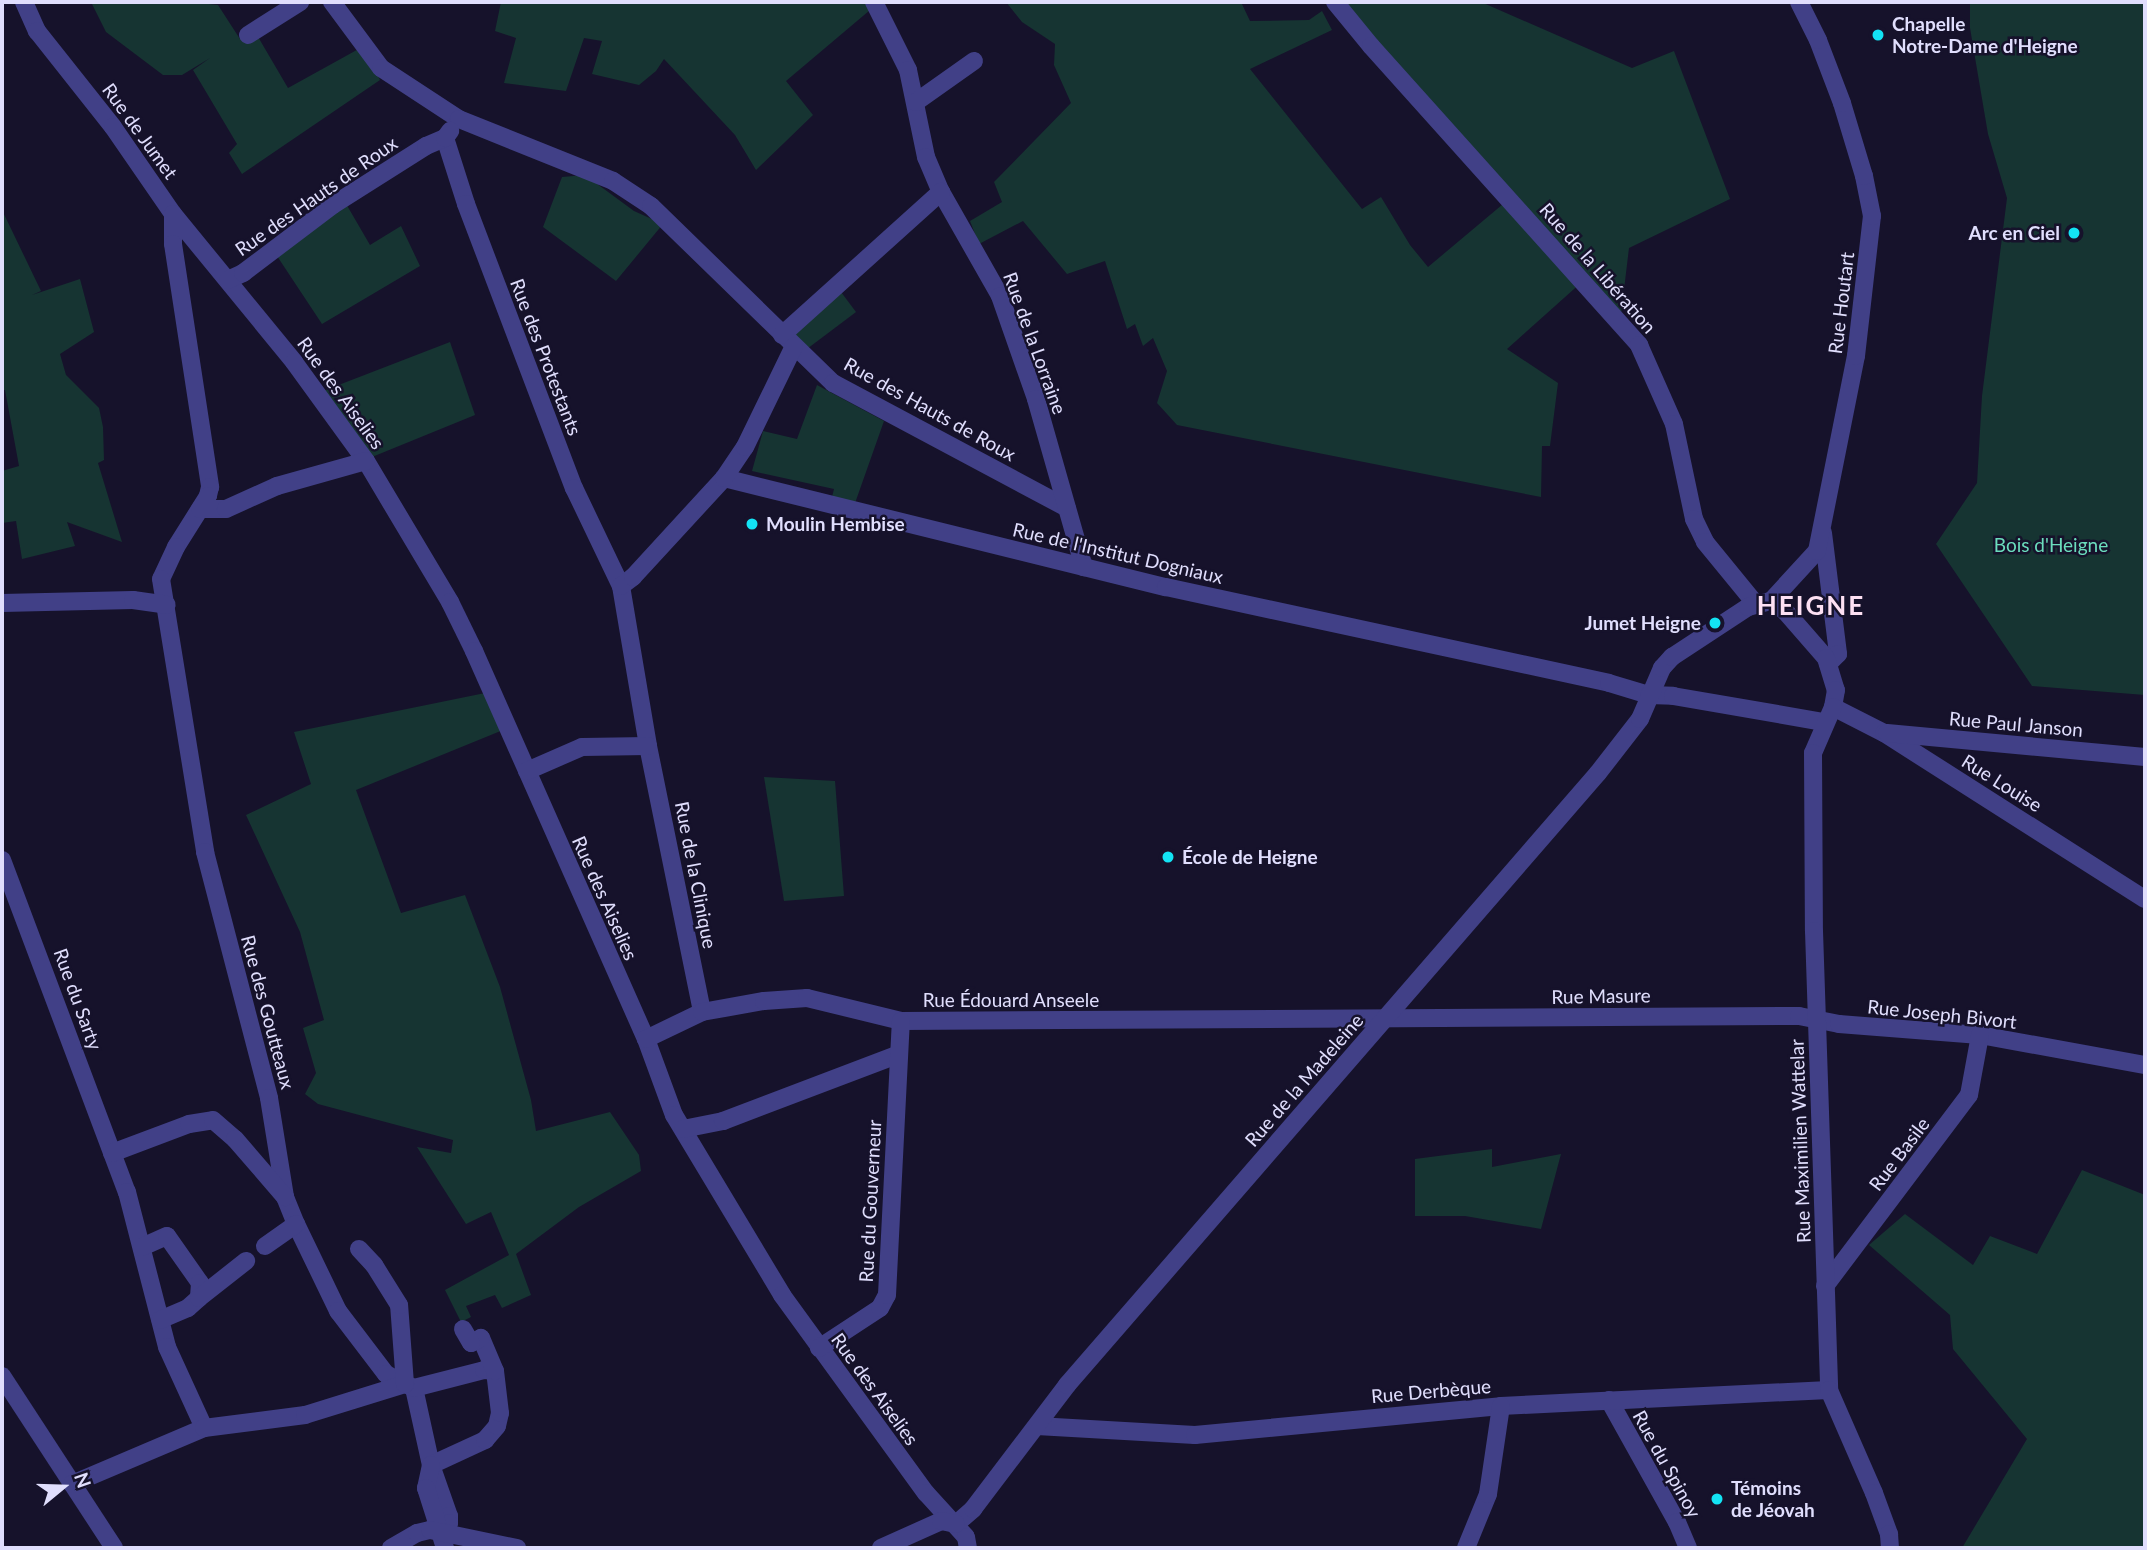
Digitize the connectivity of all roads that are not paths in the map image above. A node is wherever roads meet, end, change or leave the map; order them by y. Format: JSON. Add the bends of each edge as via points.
{"nodes":[{"id":1,"x":24,"y":2,"type":"edge"},
{"id":2,"x":300,"y":2,"type":"edge"},
{"id":3,"x":332,"y":2,"type":"edge"},
{"id":4,"x":874,"y":2,"type":"edge"},
{"id":5,"x":1335,"y":2,"type":"edge"},
{"id":6,"x":1799,"y":2,"type":"edge"},
{"id":7,"x":248,"y":35,"type":"dead end"},
{"id":8,"x":974,"y":61,"type":"dead end"},
{"id":9,"x":916,"y":102,"type":"junction"},
{"id":10,"x":459,"y":120,"type":"junction"},
{"id":11,"x":445,"y":138,"type":"junction"},
{"id":12,"x":941,"y":192,"type":"junction"},
{"id":13,"x":173,"y":214,"type":"junction"},
{"id":14,"x":228,"y":280,"type":"junction"},
{"id":15,"x":788,"y":340,"type":"junction"},
{"id":16,"x":366,"y":461,"type":"junction"},
{"id":17,"x":724,"y":478,"type":"junction"},
{"id":18,"x":1067,"y":508,"type":"junction"},
{"id":19,"x":200,"y":509,"type":"junction"},
{"id":20,"x":1823,"y":529,"type":"junction"},
{"id":21,"x":1084,"y":567,"type":"junction"},
{"id":22,"x":621,"y":586,"type":"junction"},
{"id":23,"x":1763,"y":602,"type":"junction"},
{"id":24,"x":2,"y":603,"type":"edge"},
{"id":25,"x":167,"y":605,"type":"junction"},
{"id":26,"x":1672,"y":657,"type":"junction"},
{"id":27,"x":1828,"y":664,"type":"junction"},
{"id":28,"x":1649,"y":695,"type":"junction"},
{"id":29,"x":1673,"y":696,"type":"junction"},
{"id":30,"x":1828,"y":715,"type":"junction"},
{"id":31,"x":1884,"y":733,"type":"junction"},
{"id":32,"x":648,"y":746,"type":"junction"},
{"id":33,"x":2145,"y":757,"type":"edge"},
{"id":34,"x":527,"y":771,"type":"junction"},
{"id":35,"x":2,"y":860,"type":"edge"},
{"id":36,"x":2145,"y":899,"type":"edge"},
{"id":37,"x":702,"y":1012,"type":"junction"},
{"id":38,"x":1386,"y":1019,"type":"junction"},
{"id":39,"x":901,"y":1021,"type":"junction"},
{"id":40,"x":1817,"y":1021,"type":"junction"},
{"id":41,"x":1980,"y":1035,"type":"junction"},
{"id":42,"x":646,"y":1039,"type":"junction"},
{"id":43,"x":899,"y":1054,"type":"junction"},
{"id":44,"x":2145,"y":1065,"type":"edge"},
{"id":45,"x":683,"y":1129,"type":"junction"},
{"id":46,"x":112,"y":1153,"type":"junction"},
{"id":47,"x":285,"y":1196,"type":"junction"},
{"id":48,"x":296,"y":1224,"type":"junction"},
{"id":49,"x":265,"y":1246,"type":"dead end"},
{"id":50,"x":142,"y":1247,"type":"junction"},
{"id":51,"x":359,"y":1249,"type":"dead end"},
{"id":52,"x":246,"y":1261,"type":"dead end"},
{"id":53,"x":1825,"y":1286,"type":"junction"},
{"id":54,"x":199,"y":1298,"type":"junction"},
{"id":55,"x":160,"y":1320,"type":"junction"},
{"id":56,"x":463,"y":1328,"type":"dead end"},
{"id":57,"x":819,"y":1349,"type":"junction"},
{"id":58,"x":495,"y":1371,"type":"junction"},
{"id":59,"x":2,"y":1376,"type":"edge"},
{"id":60,"x":409,"y":1386,"type":"junction"},
{"id":61,"x":1829,"y":1390,"type":"junction"},
{"id":62,"x":1609,"y":1400,"type":"junction"},
{"id":63,"x":1501,"y":1406,"type":"junction"},
{"id":64,"x":1038,"y":1426,"type":"junction"},
{"id":65,"x":204,"y":1429,"type":"junction"},
{"id":66,"x":431,"y":1465,"type":"junction"},
{"id":67,"x":72,"y":1484,"type":"junction"},
{"id":68,"x":956,"y":1524,"type":"junction"},
{"id":69,"x":443,"y":1540,"type":"edge"},
{"id":70,"x":114,"y":1548,"type":"edge"},
{"id":71,"x":391,"y":1548,"type":"edge"},
{"id":72,"x":517,"y":1548,"type":"edge"},
{"id":73,"x":881,"y":1548,"type":"edge"},
{"id":74,"x":968,"y":1548,"type":"edge"},
{"id":75,"x":1466,"y":1548,"type":"edge"},
{"id":76,"x":1688,"y":1548,"type":"edge"},
{"id":77,"x":1890,"y":1548,"type":"edge"}],
"edges":[{"from":1,"to":13,"type":"street","name":"Rue de Jumet","via":[[37,30]]},
{"from":2,"to":7,"type":"street"},
{"from":3,"to":10,"type":"street","name":"Rue des Hauts de Roux","via":[[381,68]]},
{"from":4,"to":9,"type":"street","name":"Rue de la Lorraine","via":[[908,70]]},
{"from":5,"to":23,"type":"street","name":"Rue de la Libération","via":[[1639,345],[1674,424],[1694,519],[1705,542]]},
{"from":6,"to":20,"type":"street","name":"Rue Houtart","via":[[1842,103],[1872,216],[1856,356]]},
{"from":8,"to":9,"type":"street"},
{"from":9,"to":12,"type":"street","name":"Rue de la Lorraine","via":[[926,157]]},
{"from":10,"to":11,"type":"street","name":"Rue des Hauts de Roux"},
{"from":10,"to":15,"type":"street","name":"Rue des Hauts de Roux","via":[[613,181],[651,206]]},
{"from":11,"to":14,"type":"street","name":"Rue des Hauts de Roux","via":[[333,205]]},
{"from":11,"to":22,"type":"street","name":"Rue des Protestants","via":[[570,478]]},
{"from":12,"to":15,"type":"street"},
{"from":12,"to":18,"type":"street","name":"Rue de la Lorraine","via":[[1000,296]]},
{"from":13,"to":14,"type":"street","name":"Rue de Jumet"},
{"from":13,"to":19,"type":"street","name":"Rue des Goutteaux","via":[[173,244],[209,472],[208,496]]},
{"from":14,"to":16,"type":"street","name":"Rue des Aiselies"},
{"from":15,"to":17,"type":"street","via":[[745,447]]},
{"from":15,"to":18,"type":"street","name":"Rue des Hauts de Roux","via":[[833,383]]},
{"from":16,"to":19,"type":"street","via":[[277,486],[226,509]]},
{"from":16,"to":34,"type":"street","name":"Rue des Aiselies","via":[[450,602]]},
{"from":17,"to":21,"type":"street","name":"Rue de l'Institut Dogniaux"},
{"from":17,"to":22,"type":"street"},
{"from":18,"to":21,"type":"street","name":"Rue de la Lorraine"},
{"from":19,"to":25,"type":"street","name":"Rue des Goutteaux","via":[[162,579]]},
{"from":20,"to":23,"type":"street","name":"Rue Houtart","via":[[1817,551]]},
{"from":20,"to":27,"type":"street","via":[[1838,654]]},
{"from":21,"to":28,"type":"street","name":"Rue de l'Institut Dogniaux"},
{"from":22,"to":32,"type":"street","name":"Rue de la Clinique"},
{"from":23,"to":26,"type":"street","name":"Rue de la Madeleine"},
{"from":23,"to":27,"type":"street","name":"Rue de la Libération","via":[[1785,611]]},
{"from":24,"to":25,"type":"street","via":[[134,600]]},
{"from":25,"to":47,"type":"street","name":"Rue des Goutteaux","via":[[205,852],[269,1098]]},
{"from":26,"to":28,"type":"street","name":"Rue de la Madeleine"},
{"from":26,"to":29,"type":"street","via":[[1665,671]]},
{"from":27,"to":30,"type":"street","via":[[1836,690]]},
{"from":28,"to":29,"type":"street","name":"Rue de l'Institut Dogniaux"},
{"from":28,"to":38,"type":"street","name":"Rue de la Madeleine","via":[[1640,719],[1598,773]]},
{"from":29,"to":30,"type":"street","name":"Rue Louise"},
{"from":30,"to":31,"type":"street","name":"Rue Louise"},
{"from":30,"to":40,"type":"street","name":"Rue Maximilien Wattelar","via":[[1812,753]]},
{"from":31,"to":33,"type":"street","name":"Rue Paul Janson"},
{"from":31,"to":36,"type":"street","name":"Rue Louise"},
{"from":32,"to":34,"type":"street","via":[[582,747]]},
{"from":32,"to":37,"type":"street","name":"Rue de la Clinique"},
{"from":34,"to":42,"type":"street","name":"Rue des Aiselies"},
{"from":35,"to":46,"type":"street","name":"Rue du Sarty"},
{"from":37,"to":39,"type":"street","name":"Rue Édouard Anseele","via":[[807,998]]},
{"from":37,"to":42,"type":"street","name":"Rue Édouard Anseele"},
{"from":38,"to":39,"type":"street","name":"Rue Édouard Anseele"},
{"from":38,"to":40,"type":"street","name":"Rue Masure","via":[[1795,1016]]},
{"from":38,"to":64,"type":"street","name":"Rue de la Madeleine","via":[[1076,1374]]},
{"from":39,"to":43,"type":"street","name":"Rue du Gouverneur"},
{"from":40,"to":41,"type":"street","name":"Rue Joseph Bivort"},
{"from":40,"to":53,"type":"street","name":"Rue Maximilien Wattelar"},
{"from":41,"to":44,"type":"street","name":"Rue Joseph Bivort"},
{"from":41,"to":53,"type":"street","name":"Rue Basile","via":[[1969,1095]]},
{"from":42,"to":45,"type":"street","name":"Rue des Aiselies"},
{"from":43,"to":45,"type":"street","via":[[723,1121]]},
{"from":43,"to":57,"type":"street","name":"Rue du Gouverneur","via":[[887,1295],[880,1308]]},
{"from":45,"to":57,"type":"street","name":"Rue des Aiselies"},
{"from":46,"to":47,"type":"street","via":[[213,1120]]},
{"from":46,"to":50,"type":"street","name":"Rue du Sarty"},
{"from":47,"to":48,"type":"street","name":"Rue des Goutteaux"},
{"from":48,"to":49,"type":"street"},
{"from":48,"to":60,"type":"street","name":"Rue des Goutteaux","via":[[338,1311],[386,1374]]},
{"from":50,"to":54,"type":"street","via":[[167,1236],[200,1283]]},
{"from":50,"to":55,"type":"street","name":"Rue du Sarty"},
{"from":51,"to":60,"type":"street","via":[[399,1305]]},
{"from":52,"to":54,"type":"street"},
{"from":53,"to":61,"type":"street","name":"Rue Maximilien Wattelar"},
{"from":54,"to":55,"type":"street"},
{"from":55,"to":65,"type":"street","name":"Rue du Sarty","via":[[167,1347]]},
{"from":56,"to":58,"type":"street","via":[[471,1343],[481,1338]]},
{"from":57,"to":68,"type":"street","name":"Rue des Aiselies","via":[[926,1493]]},
{"from":58,"to":60,"type":"street"},
{"from":58,"to":66,"type":"street","via":[[497,1426],[485,1440]]},
{"from":59,"to":67,"type":"street"},
{"from":60,"to":65,"type":"street","via":[[304,1415]]},
{"from":60,"to":66,"type":"street"},
{"from":61,"to":62,"type":"street","name":"Rue Derbèque"},
{"from":61,"to":77,"type":"street","name":"Rue Maximilien Wattelar","via":[[1874,1493]]},
{"from":62,"to":63,"type":"street","name":"Rue Derbèque"},
{"from":62,"to":76,"type":"street","name":"Rue du Spinoy"},
{"from":63,"to":64,"type":"street","name":"Rue Derbèque","via":[[1195,1434]]},
{"from":63,"to":75,"type":"street","via":[[1488,1494]]},
{"from":64,"to":68,"type":"street","name":"Rue de la Madeleine"},
{"from":65,"to":67,"type":"street"},
{"from":66,"to":69,"type":"street","via":[[449,1516]]},
{"from":67,"to":70,"type":"street"},
{"from":68,"to":73,"type":"street","via":[[941,1521]]},
{"from":68,"to":74,"type":"street","name":"Rue des Aiselies"},
{"from":69,"to":71,"type":"street","via":[[421,1531]]},
{"from":69,"to":72,"type":"street"}]}
